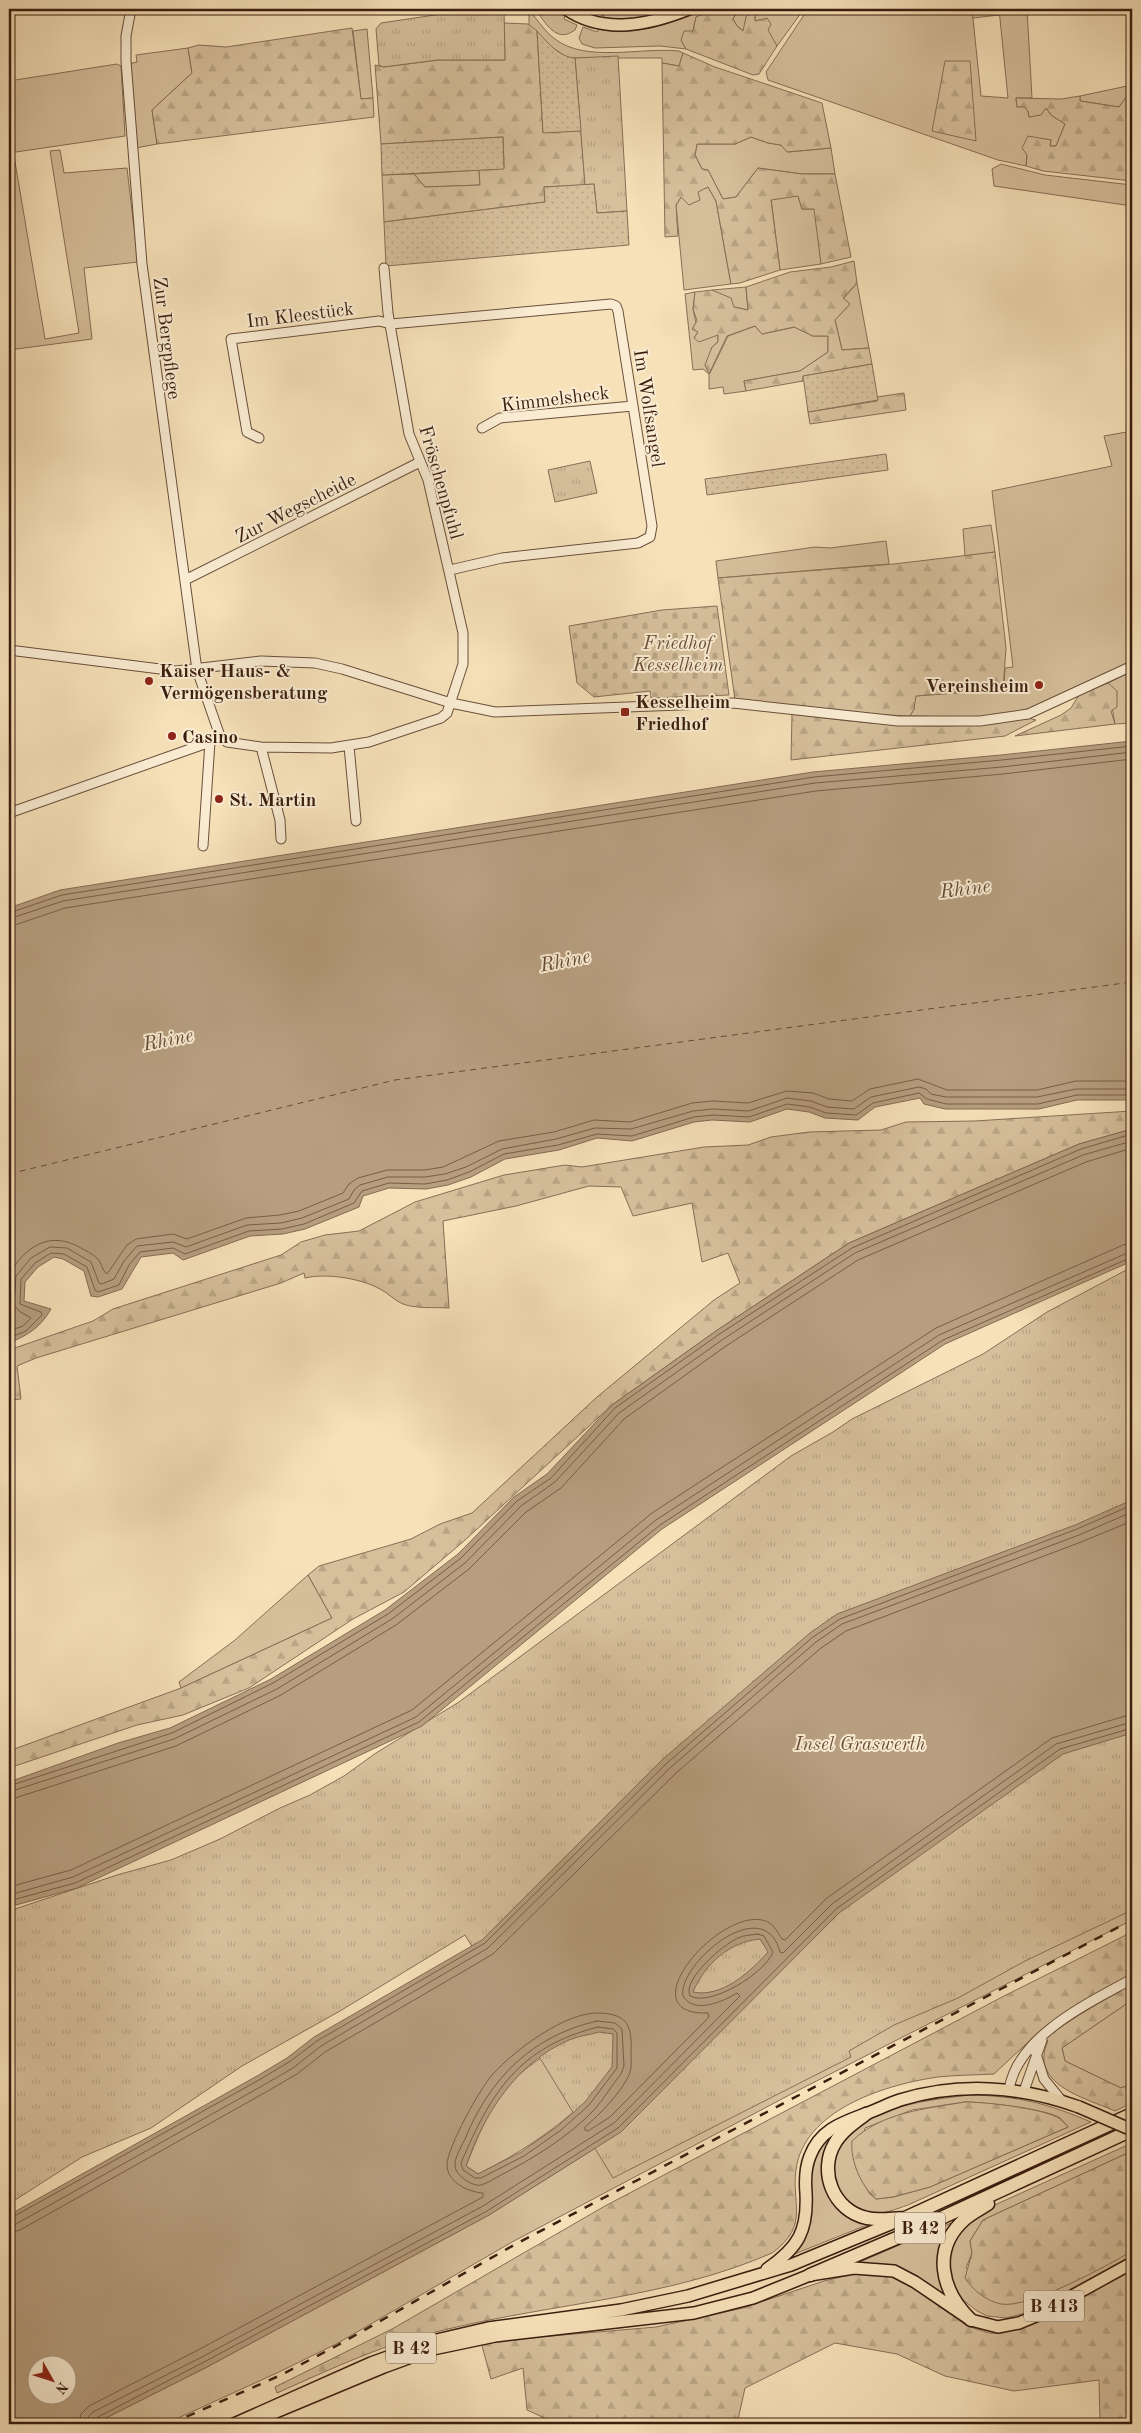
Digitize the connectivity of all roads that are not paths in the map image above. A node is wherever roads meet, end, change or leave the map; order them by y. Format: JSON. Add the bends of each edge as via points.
{"nodes":[{"id":1,"x":131,"y":9,"type":"edge"},
{"id":2,"x":689,"y":9,"type":"edge"},
{"id":3,"x":566,"y":10,"type":"edge"},
{"id":4,"x":384,"y":268,"type":"dead end"},
{"id":5,"x":391,"y":324,"type":"junction"},
{"id":6,"x":633,"y":406,"type":"junction"},
{"id":7,"x":482,"y":428,"type":"dead end"},
{"id":8,"x":259,"y":438,"type":"dead end"},
{"id":9,"x":420,"y":462,"type":"junction"},
{"id":10,"x":450,"y":570,"type":"junction"},
{"id":11,"x":185,"y":580,"type":"junction"},
{"id":12,"x":9,"y":650,"type":"edge"},
{"id":13,"x":1132,"y":666,"type":"edge"},
{"id":14,"x":198,"y":670,"type":"junction"},
{"id":15,"x":451,"y":703,"type":"junction"},
{"id":16,"x":220,"y":736,"type":"junction"},
{"id":17,"x":210,"y":742,"type":"junction"},
{"id":18,"x":350,"y":746,"type":"junction"},
{"id":19,"x":261,"y":747,"type":"junction"},
{"id":20,"x":9,"y":814,"type":"edge"},
{"id":21,"x":356,"y":821,"type":"dead end"},
{"id":22,"x":281,"y":839,"type":"dead end"},
{"id":23,"x":203,"y":846,"type":"dead end"},
{"id":24,"x":1132,"y":1980,"type":"edge"},
{"id":25,"x":1043,"y":2037,"type":"junction"},
{"id":26,"x":1036,"y":2054,"type":"junction"},
{"id":27,"x":1009,"y":2090,"type":"junction"},
{"id":28,"x":1024,"y":2092,"type":"junction"},
{"id":29,"x":1062,"y":2101,"type":"junction"},
{"id":30,"x":866,"y":2114,"type":"junction"},
{"id":31,"x":1132,"y":2114,"type":"edge"},
{"id":32,"x":1132,"y":2130,"type":"edge"},
{"id":33,"x":1030,"y":2178,"type":"junction"},
{"id":34,"x":906,"y":2218,"type":"junction"},
{"id":35,"x":1132,"y":2263,"type":"edge"},
{"id":36,"x":810,"y":2275,"type":"junction"},
{"id":37,"x":755,"y":2276,"type":"junction"},
{"id":38,"x":971,"y":2320,"type":"junction"},
{"id":39,"x":234,"y":2424,"type":"edge"},
{"id":40,"x":247,"y":2424,"type":"edge"}],
"edges":[{"from":1,"to":11,"type":"street","name":"Zur Bergpflege","via":[[126,61],[142,264]]},
{"from":2,"to":3,"type":"main road","via":[[639,24],[601,24]]},
{"from":4,"to":5,"type":"street","name":"Fröschenpfuhl"},
{"from":5,"to":6,"type":"street","name":"Im Wolfsangel","via":[[611,304],[618,311]]},
{"from":5,"to":8,"type":"street","name":"Im Kleestück","via":[[379,321],[231,339],[247,432]]},
{"from":5,"to":9,"type":"street","name":"Fröschenpfuhl","via":[[409,434]]},
{"from":6,"to":7,"type":"street","name":"Kimmelsheck","via":[[500,418]]},
{"from":6,"to":10,"type":"street","name":"Im Wolfsangel","via":[[652,526],[650,537],[638,543],[502,558]]},
{"from":9,"to":10,"type":"street","name":"Fröschenpfuhl","via":[[428,480]]},
{"from":9,"to":11,"type":"street","name":"Zur Wegscheide"},
{"from":10,"to":15,"type":"street","name":"Fröschenpfuhl","via":[[464,651]]},
{"from":11,"to":14,"type":"street","name":"Zur Bergpflege"},
{"from":12,"to":14,"type":"street","via":[[176,671]]},
{"from":13,"to":15,"type":"street","via":[[1041,709],[980,721],[898,721],[707,702],[520,712],[495,712]]},
{"from":14,"to":15,"type":"street","via":[[261,661],[315,663],[342,668]]},
{"from":14,"to":16,"type":"street","name":"Zur Bergpflege"},
{"from":15,"to":18,"type":"street","via":[[441,718]]},
{"from":16,"to":17,"type":"street"},
{"from":16,"to":19,"type":"street","via":[[227,742]]},
{"from":17,"to":20,"type":"street"},
{"from":17,"to":23,"type":"street"},
{"from":18,"to":19,"type":"street"},
{"from":18,"to":21,"type":"street"},
{"from":19,"to":22,"type":"street","via":[[280,820]]},
{"from":24,"to":25,"type":"street","via":[[1062,2020]]},
{"from":25,"to":26,"type":"street"},
{"from":25,"to":27,"type":"street","via":[[1023,2055]]},
{"from":26,"to":28,"type":"street"},
{"from":26,"to":29,"type":"street","via":[[1044,2079]]},
{"from":27,"to":28,"type":"main road"},
{"from":27,"to":30,"type":"main road","number":"B 42","via":[[962,2088],[933,2092]]},
{"from":28,"to":29,"type":"main road"},
{"from":29,"to":32,"type":"main road","bridge":true},
{"from":30,"to":34,"type":"highway","via":[[835,2143],[827,2162],[828,2180],[840,2202],[859,2215],[872,2219]]},
{"from":30,"to":37,"type":"main road","number":"B 42","via":[[834,2126],[818,2142],[807,2164],[806,2214],[801,2235],[788,2253]]},
{"from":31,"to":34,"type":"highway","number":"B 42"},
{"from":32,"to":33,"type":"highway","number":"B 42"},
{"from":33,"to":36,"type":"highway","number":"B 42"},
{"from":33,"to":38,"type":"highway","number":"B 42","via":[[966,2218],[948,2244],[944,2260],[947,2286],[954,2302]]},
{"from":34,"to":37,"type":"main road","number":"B 42","via":[[791,2265]]},
{"from":35,"to":38,"type":"main road","number":"B 413","via":[[1019,2323],[998,2327]]},
{"from":36,"to":38,"type":"main road","number":"B 413","via":[[854,2268],[894,2271]]},
{"from":36,"to":40,"type":"main road","number":"B 42","via":[[753,2298],[694,2313],[495,2336],[434,2349]]},
{"from":37,"to":39,"type":"main road","number":"B 42","via":[[640,2307],[488,2328],[432,2341],[371,2363]]}]}
